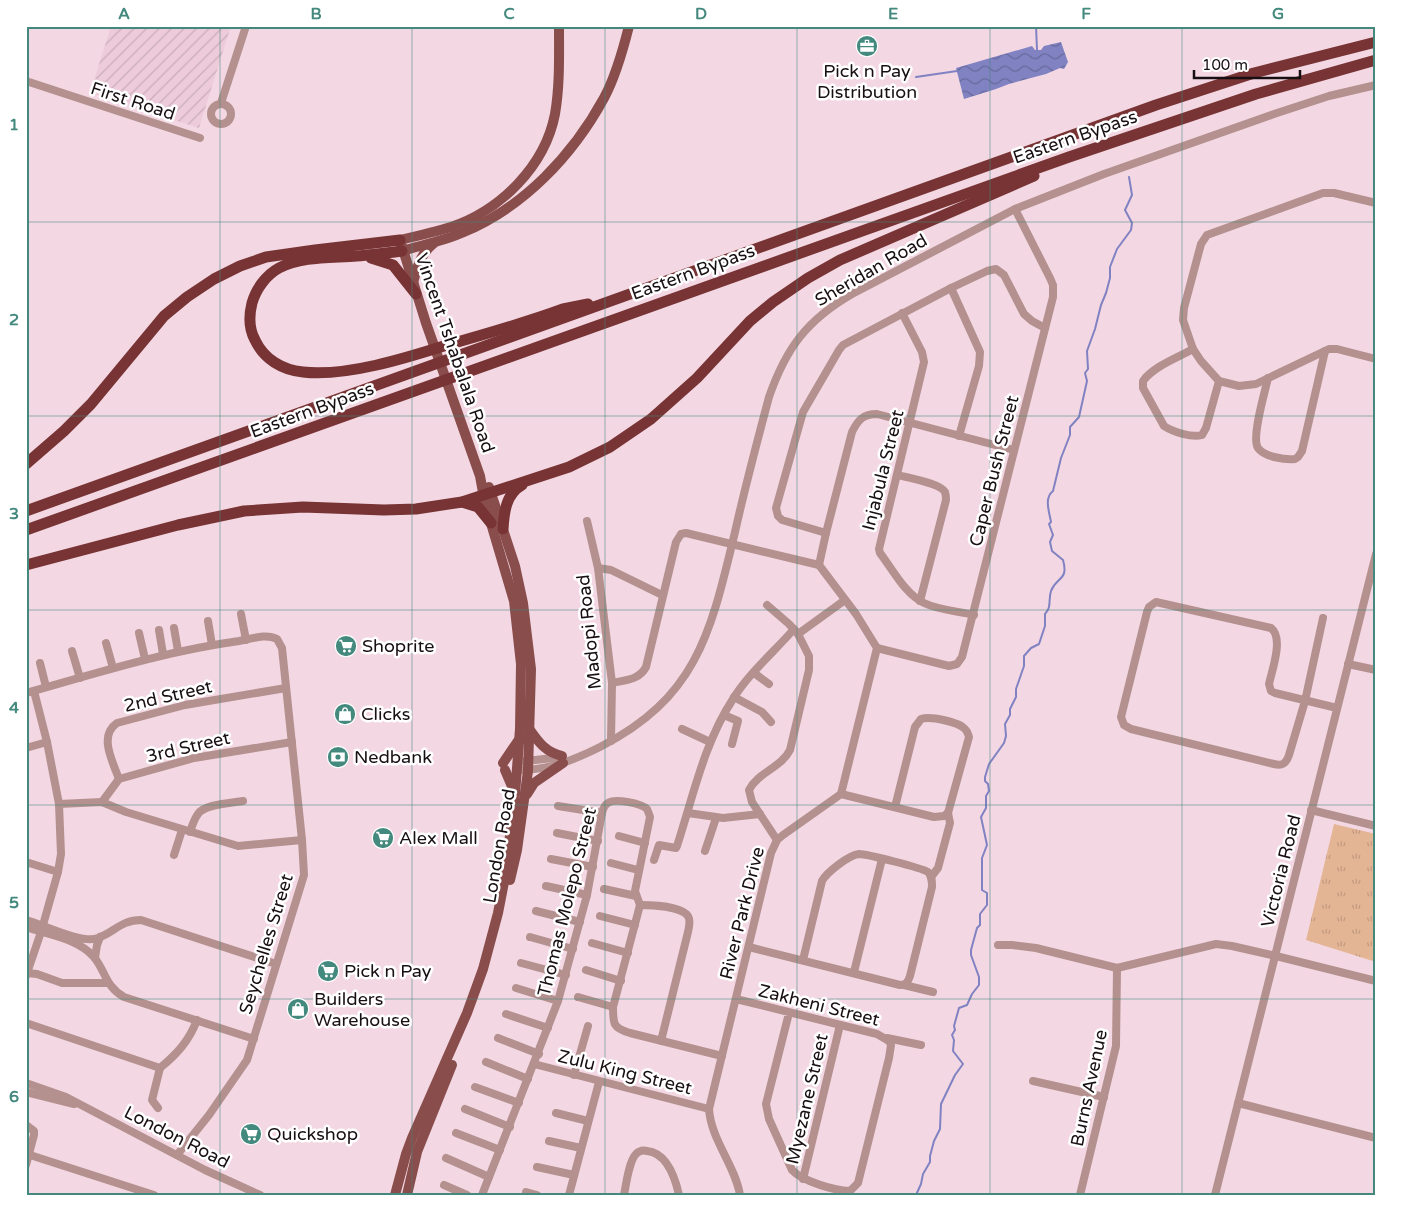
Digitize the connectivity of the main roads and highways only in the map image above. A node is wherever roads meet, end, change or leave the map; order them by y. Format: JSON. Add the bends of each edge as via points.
{"nodes":[{"id":1,"x":559,"y":26,"type":"edge"},
{"id":2,"x":629,"y":26,"type":"edge"},
{"id":3,"x":1376,"y":42,"type":"edge"},
{"id":4,"x":1376,"y":60,"type":"edge"},
{"id":5,"x":1068,"y":157,"type":"junction"},
{"id":6,"x":438,"y":240,"type":"junction"},
{"id":7,"x":401,"y":246,"type":"junction"},
{"id":8,"x":358,"y":256,"type":"junction"},
{"id":9,"x":413,"y":282,"type":"junction"},
{"id":10,"x":416,"y":294,"type":"junction"},
{"id":11,"x":609,"y":302,"type":"junction"},
{"id":12,"x":26,"y":464,"type":"edge"},
{"id":13,"x":532,"y":479,"type":"junction"},
{"id":14,"x":487,"y":493,"type":"junction"},
{"id":15,"x":462,"y":502,"type":"junction"},
{"id":16,"x":26,"y":511,"type":"edge"},
{"id":17,"x":492,"y":523,"type":"junction"},
{"id":18,"x":503,"y":529,"type":"junction"},
{"id":19,"x":26,"y":530,"type":"edge"},
{"id":20,"x":26,"y":565,"type":"edge"},
{"id":21,"x":530,"y":730,"type":"junction"},
{"id":22,"x":519,"y":738,"type":"junction"},
{"id":23,"x":523,"y":766,"type":"junction"},
{"id":24,"x":520,"y":797,"type":"junction"},
{"id":25,"x":414,"y":1163,"type":"junction"},
{"id":26,"x":393,"y":1193,"type":"edge"},
{"id":27,"x":406,"y":1195,"type":"edge"},
{"id":28,"x":414,"y":1195,"type":"edge"}],
"edges":[{"from":1,"to":7,"type":"main road","via":[[554,116],[542,149],[531,167],[499,201],[480,214]]},
{"from":2,"to":6,"type":"main road","via":[[604,97],[583,133],[554,168],[532,189],[488,220],[463,233]]},
{"from":3,"to":11,"type":"highway","name":"Eastern Bypass","via":[[1254,73],[1156,105]]},
{"from":4,"to":5,"type":"highway","name":"Eastern Bypass","via":[[1256,94]]},
{"from":5,"to":13,"type":"highway","via":[[1026,180],[814,274],[750,321],[697,378],[651,419],[610,447],[569,467]]},
{"from":5,"to":19,"type":"highway","name":"Eastern Bypass"},
{"from":6,"to":7,"type":"main road"},
{"from":6,"to":9,"type":"main road","via":[[422,256]]},
{"from":7,"to":8,"type":"highway"},
{"from":7,"to":9,"type":"main road","name":"Vincent Tshabalala Road"},
{"from":7,"to":12,"type":"highway","via":[[266,257],[214,279],[164,316],[91,404]]},
{"from":8,"to":10,"type":"highway","via":[[392,265]]},
{"from":8,"to":11,"type":"highway","via":[[299,261],[269,274],[256,292],[250,314],[253,338],[266,356],[282,367],[303,372],[360,368],[398,360],[563,309]]},
{"from":9,"to":10,"type":"main road","name":"Vincent Tshabalala Road"},
{"from":10,"to":14,"type":"main road","name":"Vincent Tshabalala Road"},
{"from":11,"to":16,"type":"highway","name":"Eastern Bypass"},
{"from":13,"to":14,"type":"highway"},
{"from":13,"to":18,"type":"highway","via":[[518,487],[509,498]]},
{"from":14,"to":15,"type":"highway"},
{"from":14,"to":17,"type":"main road","name":"London Road"},
{"from":14,"to":18,"type":"main road","name":"London Road"},
{"from":15,"to":17,"type":"highway","via":[[478,507]]},
{"from":15,"to":20,"type":"highway","via":[[384,510],[303,507],[244,511],[178,524]]},
{"from":17,"to":22,"type":"main road","name":"London Road","via":[[514,601],[518,629],[521,664]]},
{"from":18,"to":21,"type":"main road","name":"London Road","via":[[515,566],[527,630],[531,669]]},
{"from":21,"to":23,"type":"main road","name":"London Road"},
{"from":21,"to":24,"type":"main road","via":[[546,750],[563,760]]},
{"from":22,"to":23,"type":"main road","name":"London Road"},
{"from":22,"to":24,"type":"main road","via":[[504,766]]},
{"from":23,"to":24,"type":"main road","name":"London Road"},
{"from":24,"to":25,"type":"main road","name":"London Road","via":[[517,850],[491,957]]},
{"from":24,"to":26,"type":"main road","name":"London Road","via":[[498,912],[483,968],[467,1013],[409,1146]]},
{"from":25,"to":27,"type":"main road","name":"London Road"},
{"from":25,"to":28,"type":"main road"}]}
